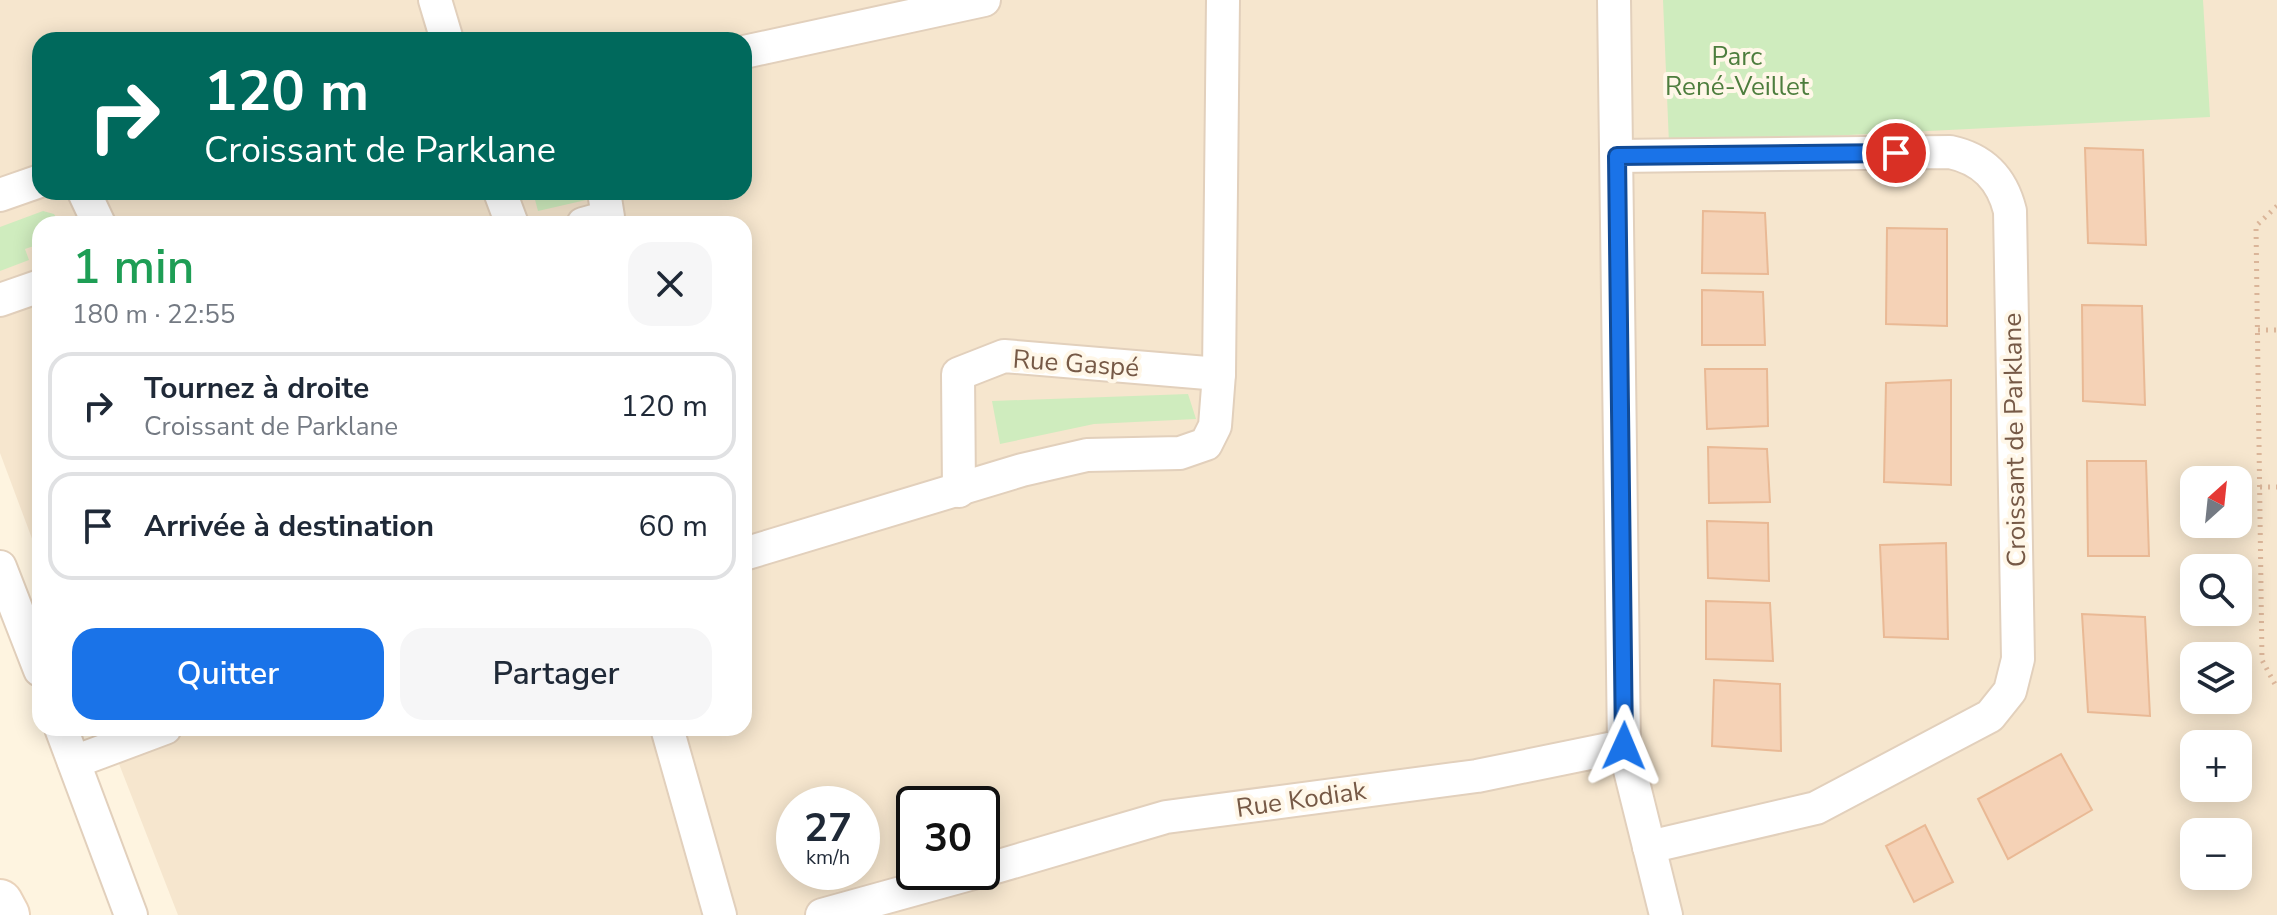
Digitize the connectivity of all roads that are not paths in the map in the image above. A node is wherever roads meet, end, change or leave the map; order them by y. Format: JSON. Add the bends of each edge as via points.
{"nodes":[{"id":1,"x":435,"y":0,"type":"edge"},
{"id":2,"x":984,"y":0,"type":"edge"},
{"id":3,"x":1223,"y":0,"type":"edge"},
{"id":4,"x":1614,"y":0,"type":"edge"},
{"id":5,"x":445,"y":32,"type":"edge"},
{"id":6,"x":752,"y":50,"type":"edge"},
{"id":7,"x":1617,"y":156,"type":"junction"},
{"id":8,"x":32,"y":184,"type":"edge"},
{"id":9,"x":0,"y":195,"type":"edge"},
{"id":10,"x":32,"y":289,"type":"edge"},
{"id":11,"x":0,"y":300,"type":"edge"},
{"id":12,"x":1219,"y":374,"type":"junction"},
{"id":13,"x":959,"y":491,"type":"junction"},
{"id":14,"x":752,"y":552,"type":"edge"},
{"id":15,"x":0,"y":567,"type":"edge"},
{"id":16,"x":32,"y":648,"type":"edge"},
{"id":17,"x":64,"y":736,"type":"edge"},
{"id":18,"x":144,"y":736,"type":"edge"},
{"id":19,"x":669,"y":736,"type":"edge"},
{"id":20,"x":1624,"y":746,"type":"junction"},
{"id":21,"x":74,"y":762,"type":"junction"},
{"id":22,"x":1649,"y":847,"type":"junction"},
{"id":23,"x":1000,"y":865,"type":"edge"},
{"id":24,"x":912,"y":890,"type":"edge"},
{"id":25,"x":0,"y":902,"type":"edge"},
{"id":26,"x":7,"y":915,"type":"edge"},
{"id":27,"x":131,"y":915,"type":"edge"},
{"id":28,"x":720,"y":915,"type":"edge"},
{"id":29,"x":822,"y":915,"type":"edge"},
{"id":30,"x":1666,"y":915,"type":"edge"}],
"edges":[{"from":1,"to":5,"type":"street"},
{"from":2,"to":6,"type":"street"},
{"from":3,"to":12,"type":"street"},
{"from":4,"to":7,"type":"street"},
{"from":7,"to":20,"type":"street"},
{"from":7,"to":22,"type":"street","name":"Croissant de Parklane","via":[[1950,152],[1973,159],[1992,174],[2010,211],[2018,659],[2007,697],[1990,716],[1816,808]]},
{"from":8,"to":9,"type":"street"},
{"from":10,"to":11,"type":"street"},
{"from":12,"to":13,"type":"street","via":[[1215,426],[1206,444],[1180,453],[1087,455]]},
{"from":12,"to":13,"type":"street","name":"Rue Gaspé","via":[[1004,356],[958,374]]},
{"from":13,"to":14,"type":"street"},
{"from":15,"to":16,"type":"street"},
{"from":17,"to":21,"type":"street"},
{"from":18,"to":21,"type":"street"},
{"from":19,"to":28,"type":"street"},
{"from":20,"to":22,"type":"street"},
{"from":20,"to":23,"type":"street","name":"Rue Kodiak","via":[[1477,776],[1166,817]]},
{"from":21,"to":27,"type":"street"},
{"from":22,"to":30,"type":"street"},
{"from":24,"to":29,"type":"street","name":"Rue Kodiak"},
{"from":25,"to":26,"type":"main road"}]}
